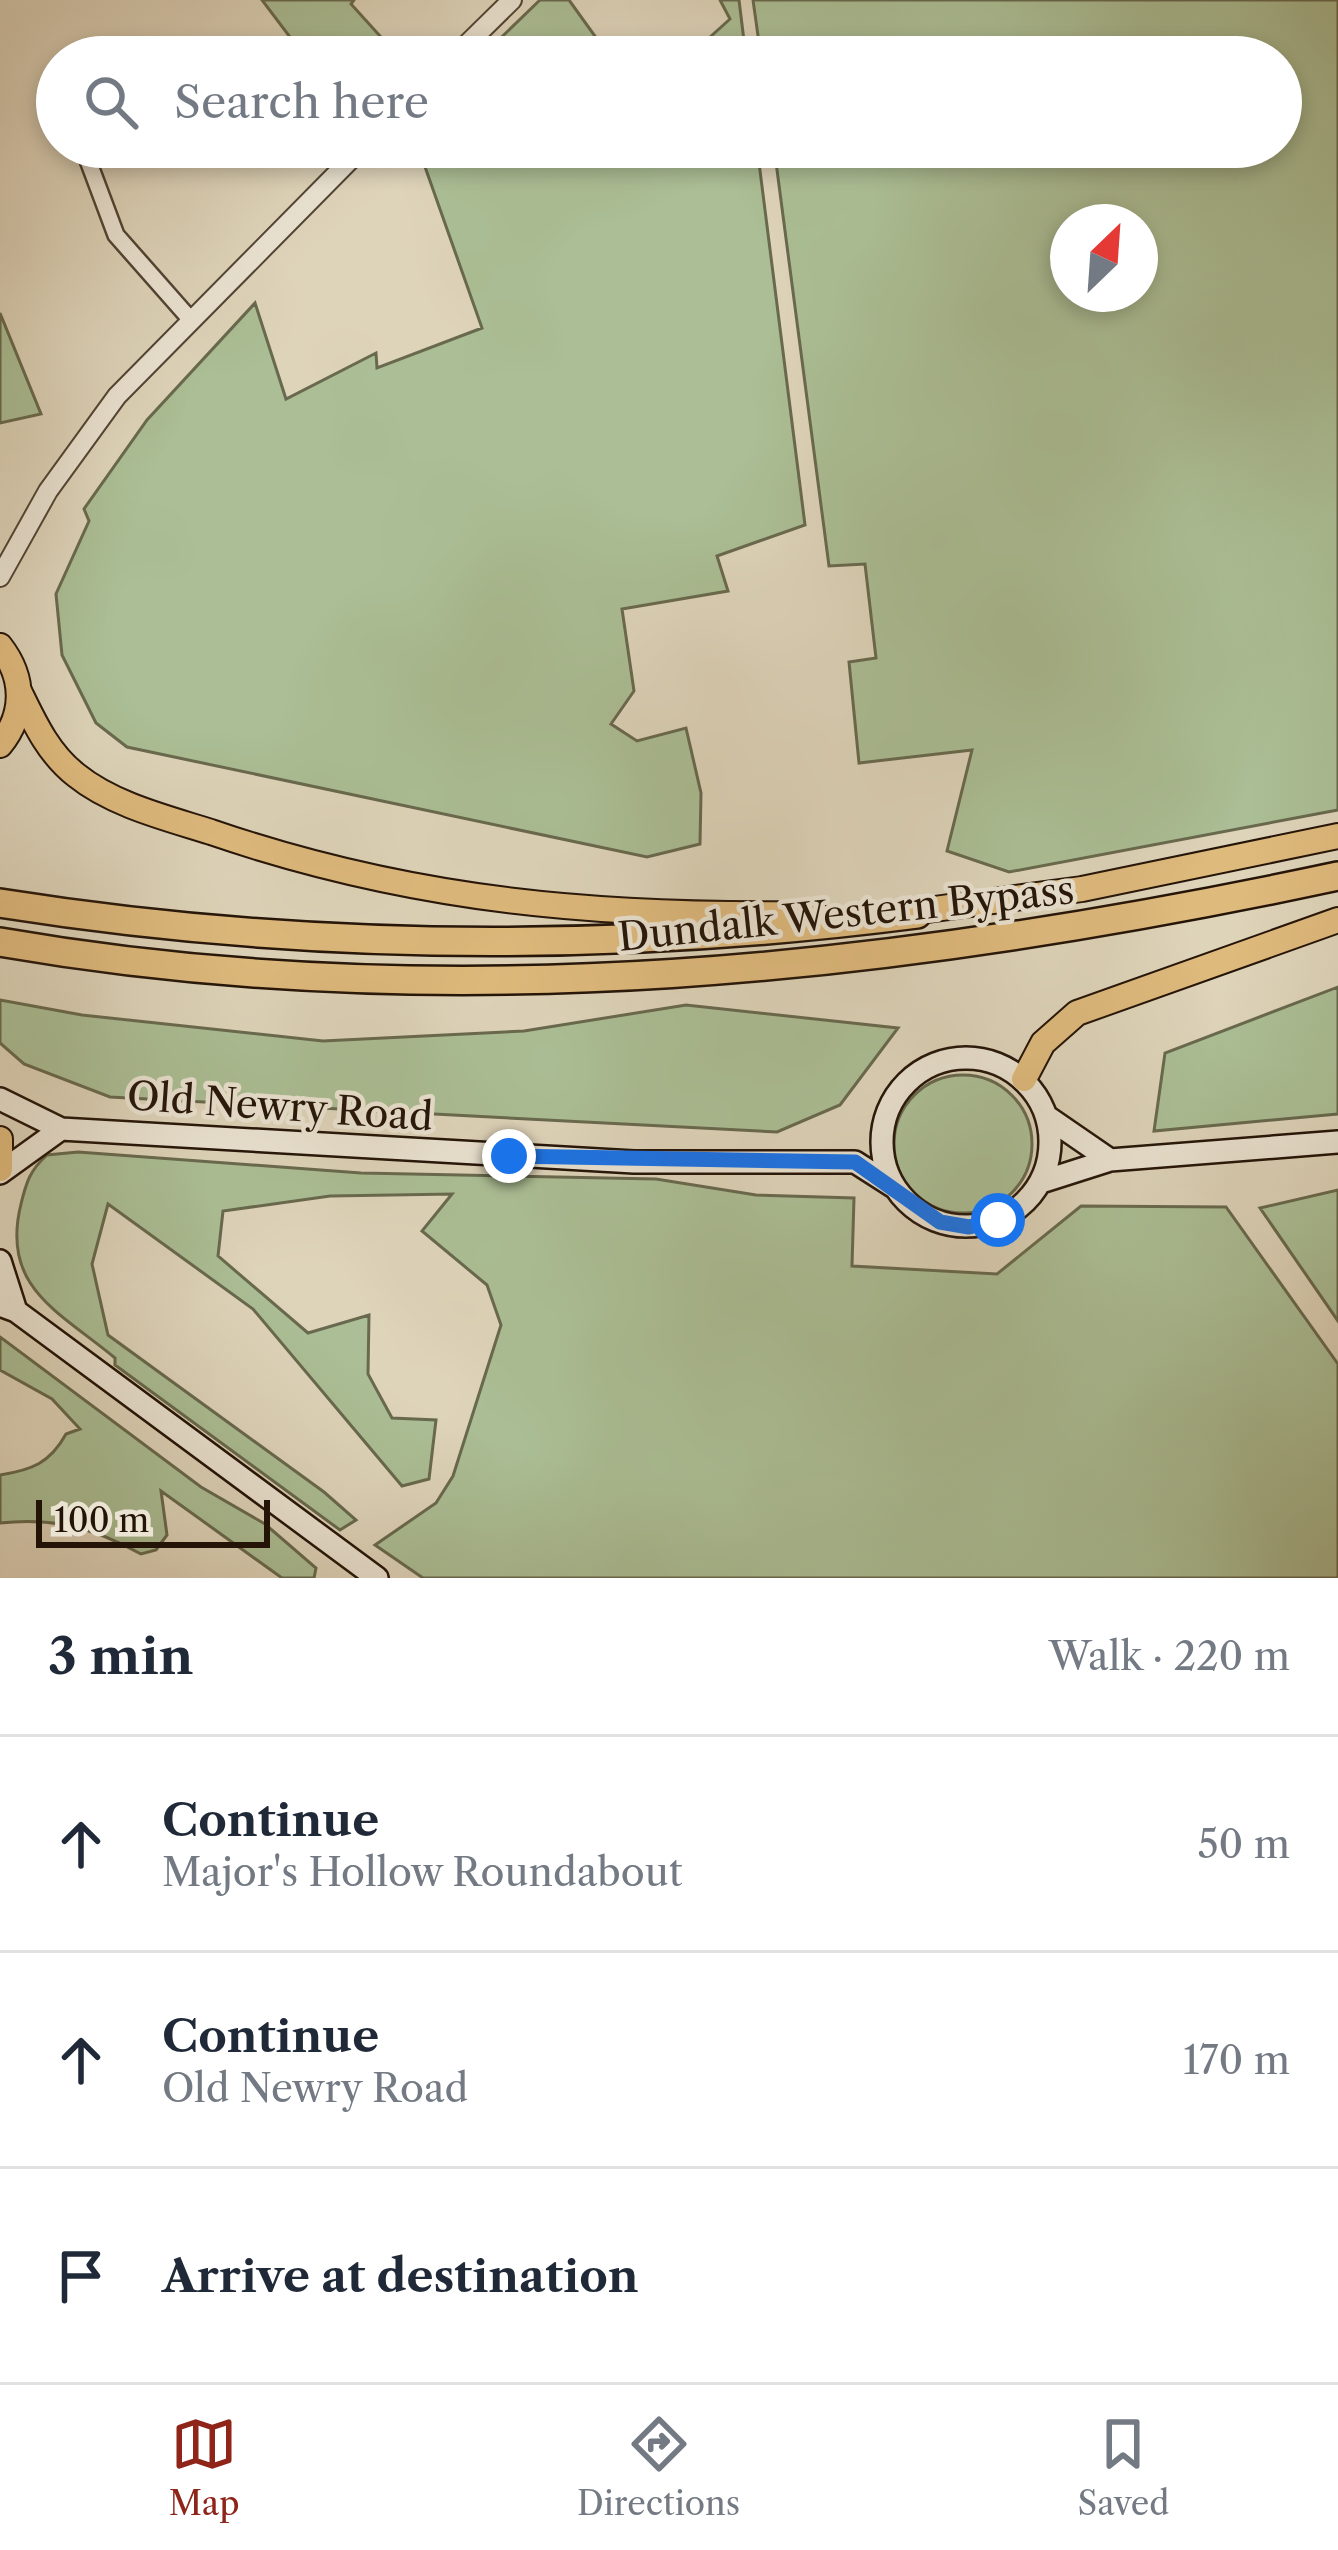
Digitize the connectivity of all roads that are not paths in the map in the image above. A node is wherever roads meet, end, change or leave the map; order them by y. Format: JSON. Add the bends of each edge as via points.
{"nodes":[{"id":1,"x":512,"y":0,"type":"edge"},
{"id":2,"x":475,"y":36,"type":"edge"},
{"id":3,"x":91,"y":168,"type":"edge"},
{"id":4,"x":342,"y":168,"type":"edge"},
{"id":5,"x":190,"y":319,"type":"junction"},
{"id":6,"x":1,"y":583,"type":"edge"},
{"id":7,"x":0,"y":646,"type":"edge"},
{"id":8,"x":20,"y":693,"type":"junction"},
{"id":9,"x":0,"y":745,"type":"edge"},
{"id":10,"x":1338,"y":836,"type":"edge"},
{"id":11,"x":1338,"y":876,"type":"edge"},
{"id":12,"x":0,"y":903,"type":"edge"},
{"id":13,"x":917,"y":914,"type":"junction"},
{"id":14,"x":1338,"y":920,"type":"edge"},
{"id":15,"x":0,"y":942,"type":"edge"},
{"id":16,"x":1024,"y":1079,"type":"junction"},
{"id":17,"x":0,"y":1099,"type":"edge"},
{"id":18,"x":1046,"y":1116,"type":"junction"},
{"id":19,"x":61,"y":1129,"type":"junction"},
{"id":20,"x":881,"y":1133,"type":"junction"},
{"id":21,"x":0,"y":1139,"type":"edge"},
{"id":22,"x":1338,"y":1142,"type":"edge"},
{"id":23,"x":1110,"y":1160,"type":"junction"},
{"id":24,"x":855,"y":1162,"type":"junction"},
{"id":25,"x":0,"y":1171,"type":"edge"},
{"id":26,"x":1041,"y":1182,"type":"junction"},
{"id":27,"x":894,"y":1187,"type":"junction"},
{"id":28,"x":0,"y":1261,"type":"edge"},
{"id":29,"x":8,"y":1308,"type":"edge"},
{"id":30,"x":377,"y":1578,"type":"edge"}],
"edges":[{"from":1,"to":2,"type":"street"},
{"from":3,"to":5,"type":"street","via":[[116,236]]},
{"from":4,"to":5,"type":"street"},
{"from":5,"to":6,"type":"street","via":[[80,444]]},
{"from":7,"to":8,"type":"main road"},
{"from":8,"to":9,"type":"main road"},
{"from":8,"to":13,"type":"main road","via":[[46,745],[99,790],[404,886],[565,910]]},
{"from":10,"to":13,"type":"main road"},
{"from":11,"to":15,"type":"highway","name":"Dundalk Western Bypass","via":[[928,952],[604,979],[272,973]]},
{"from":12,"to":13,"type":"highway","name":"Dundalk Western Bypass","via":[[310,936],[450,941],[600,940]]},
{"from":14,"to":16,"type":"main road","via":[[1077,1013],[1043,1042]]},
{"from":16,"to":18,"type":"main road"},
{"from":16,"to":20,"type":"main road","via":[[975,1057],[936,1063],[903,1084]]},
{"from":17,"to":19,"type":"main road","name":"Old Newry Road"},
{"from":18,"to":23,"type":"main road"},
{"from":18,"to":26,"type":"main road","via":[[1050,1154]]},
{"from":19,"to":24,"type":"main road","name":"Old Newry Road","via":[[634,1162]]},
{"from":19,"to":25,"type":"main road"},
{"from":20,"to":24,"type":"main road"},
{"from":20,"to":27,"type":"main road"},
{"from":21,"to":25,"type":"main road"},
{"from":22,"to":23,"type":"main road"},
{"from":23,"to":26,"type":"main road"},
{"from":24,"to":27,"type":"main road"},
{"from":26,"to":27,"type":"main road","via":[[1010,1213],[969,1227],[914,1209]]},
{"from":28,"to":29,"type":"main road"},
{"from":29,"to":30,"type":"main road"}]}
